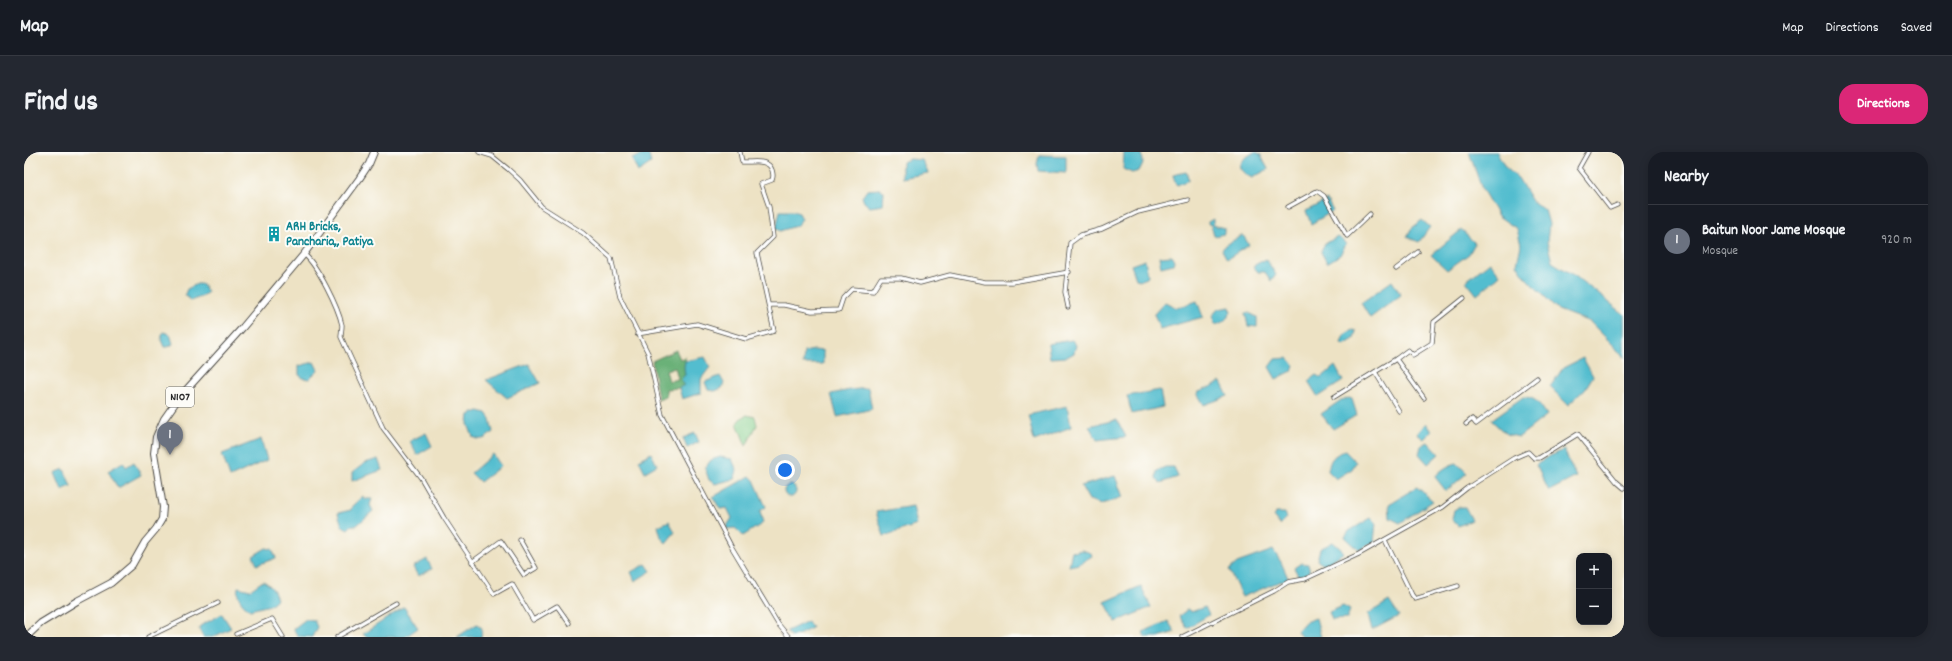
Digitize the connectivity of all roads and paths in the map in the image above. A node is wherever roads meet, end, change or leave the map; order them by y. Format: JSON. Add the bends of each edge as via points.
{"nodes":[{"id":1,"x":374,"y":152,"type":"edge"},
{"id":2,"x":479,"y":152,"type":"edge"},
{"id":3,"x":740,"y":152,"type":"edge"},
{"id":4,"x":1588,"y":152,"type":"edge"},
{"id":5,"x":1188,"y":200,"type":"dead end"},
{"id":6,"x":1618,"y":205,"type":"dead end"},
{"id":7,"x":1288,"y":207,"type":"dead end"},
{"id":8,"x":1370,"y":214,"type":"dead end"},
{"id":9,"x":1418,"y":252,"type":"dead end"},
{"id":10,"x":304,"y":254,"type":"junction"},
{"id":11,"x":1396,"y":268,"type":"dead end"},
{"id":12,"x":1069,"y":272,"type":"junction"},
{"id":13,"x":1464,"y":298,"type":"dead end"},
{"id":14,"x":769,"y":304,"type":"junction"},
{"id":15,"x":1068,"y":307,"type":"dead end"},
{"id":16,"x":637,"y":334,"type":"junction"},
{"id":17,"x":1396,"y":360,"type":"junction"},
{"id":18,"x":1375,"y":372,"type":"junction"},
{"id":19,"x":1537,"y":378,"type":"dead end"},
{"id":20,"x":1334,"y":397,"type":"dead end"},
{"id":21,"x":1424,"y":398,"type":"dead end"},
{"id":22,"x":1400,"y":411,"type":"dead end"},
{"id":23,"x":1466,"y":424,"type":"dead end"},
{"id":24,"x":1624,"y":488,"type":"edge"},
{"id":25,"x":520,"y":540,"type":"dead end"},
{"id":26,"x":1385,"y":540,"type":"junction"},
{"id":27,"x":472,"y":562,"type":"junction"},
{"id":28,"x":1458,"y":586,"type":"dead end"},
{"id":29,"x":396,"y":602,"type":"dead end"},
{"id":30,"x":218,"y":603,"type":"dead end"},
{"id":31,"x":569,"y":623,"type":"dead end"},
{"id":32,"x":236,"y":634,"type":"dead end"},
{"id":33,"x":26,"y":637,"type":"edge"},
{"id":34,"x":148,"y":637,"type":"edge"},
{"id":35,"x":283,"y":637,"type":"edge"},
{"id":36,"x":337,"y":637,"type":"edge"},
{"id":37,"x":788,"y":637,"type":"edge"},
{"id":38,"x":1182,"y":637,"type":"edge"}],
"edges":[{"from":1,"to":10,"type":"highway","number":"N107","via":[[359,179]]},
{"from":2,"to":16,"type":"street","via":[[492,156],[508,168],[542,207],[583,232],[607,252],[613,265],[620,297]]},
{"from":3,"to":14,"type":"street","via":[[742,162],[766,163],[773,172],[772,180],[761,184],[769,207],[773,237],[757,253]]},
{"from":4,"to":6,"type":"street","via":[[1579,168],[1610,208]]},
{"from":5,"to":12,"type":"street","via":[[1138,212],[1102,229],[1081,235],[1070,243]]},
{"from":7,"to":8,"type":"street","via":[[1317,191],[1324,196],[1347,236]]},
{"from":9,"to":11,"type":"street"},
{"from":10,"to":27,"type":"street","via":[[313,263],[335,306],[342,326],[341,337],[383,428],[422,478]]},
{"from":10,"to":33,"type":"highway","number":"N107","via":[[178,399],[164,419],[156,437],[154,453],[163,507],[162,519],[132,565],[111,583],[41,622]]},
{"from":12,"to":14,"type":"street","via":[[1012,282],[985,282],[950,275],[920,283],[900,278],[881,278],[873,290],[852,289],[843,298],[839,310],[812,311]]},
{"from":12,"to":15,"type":"street","via":[[1065,292]]},
{"from":13,"to":17,"type":"street","via":[[1434,322],[1432,343],[1413,354],[1408,350]]},
{"from":14,"to":16,"type":"street","via":[[774,331],[746,339],[697,324]]},
{"from":16,"to":37,"type":"street","via":[[648,353],[662,415],[731,546]]},
{"from":17,"to":18,"type":"street"},
{"from":17,"to":21,"type":"street"},
{"from":18,"to":20,"type":"street"},
{"from":18,"to":22,"type":"street"},
{"from":19,"to":23,"type":"street","via":[[1476,424],[1472,419]]},
{"from":24,"to":26,"type":"street","via":[[1578,434],[1540,458],[1534,458],[1528,452],[1514,458],[1467,488],[1443,507]]},
{"from":25,"to":27,"type":"street","via":[[536,568],[524,575],[501,541]]},
{"from":26,"to":28,"type":"street","via":[[1416,599]]},
{"from":26,"to":38,"type":"street","via":[[1337,566],[1306,579],[1288,582]]},
{"from":27,"to":31,"type":"street","via":[[494,594],[512,584],[533,620],[557,606]]},
{"from":29,"to":36,"type":"street"},
{"from":30,"to":34,"type":"street"},
{"from":32,"to":35,"type":"street","via":[[272,619]]}]}
